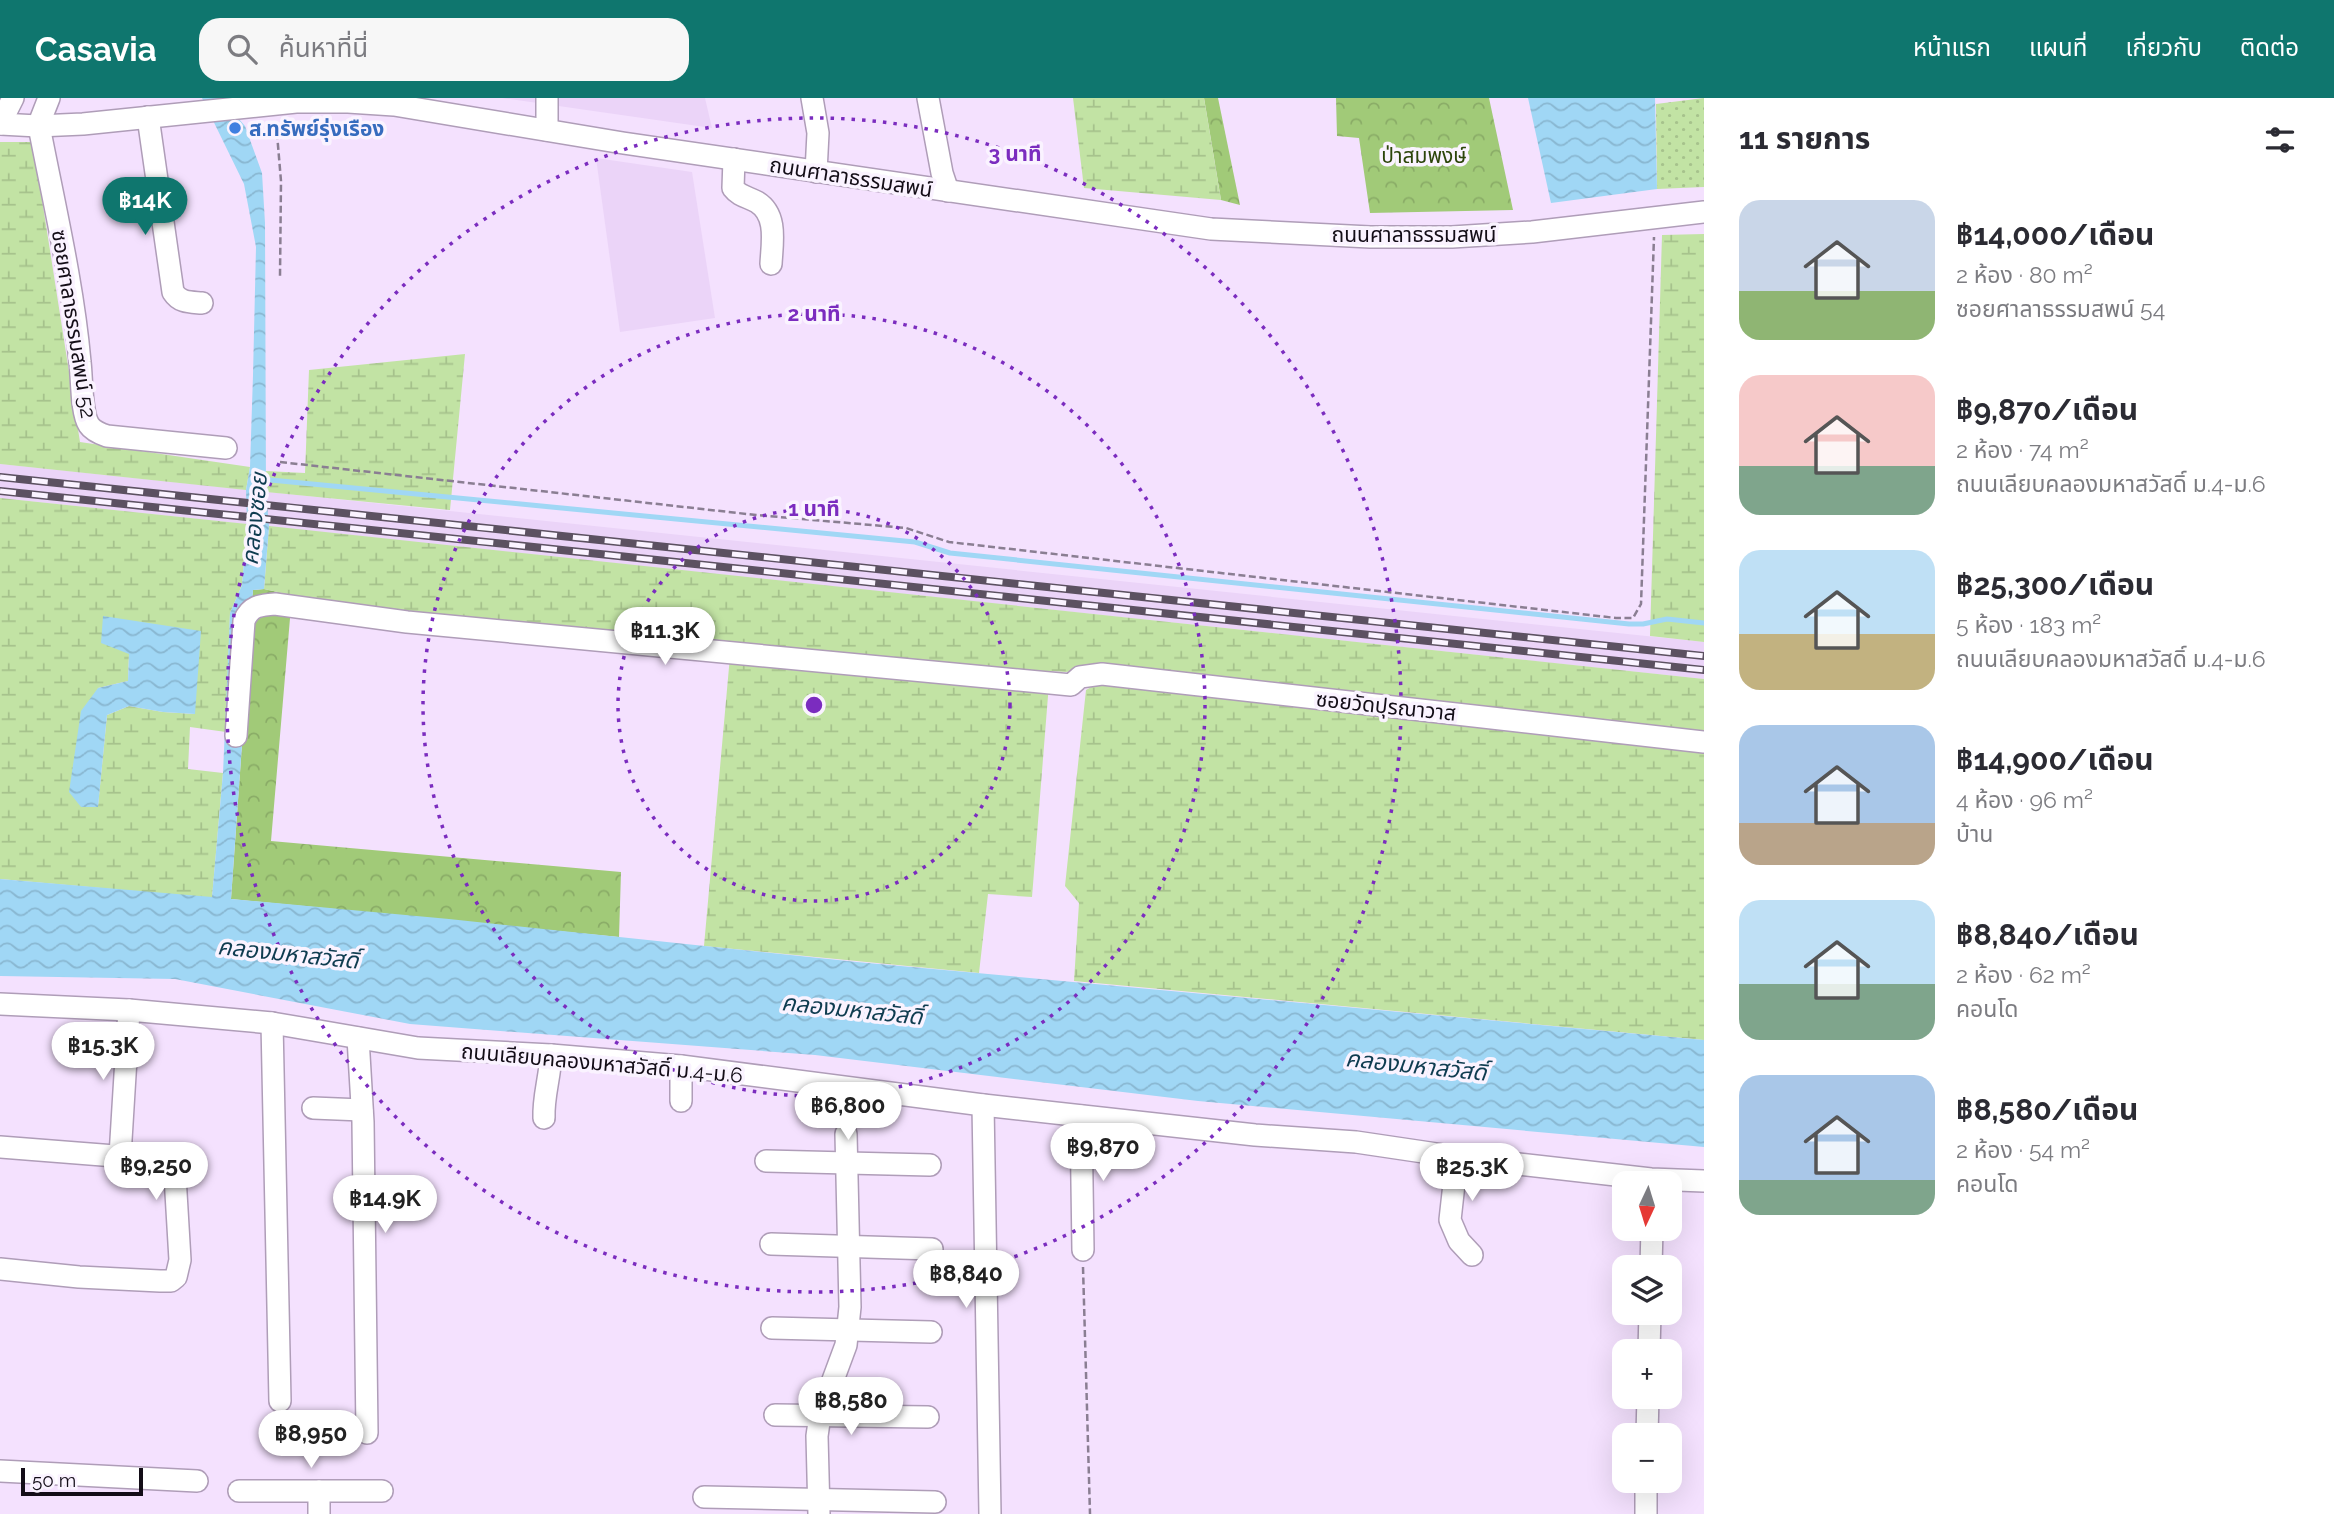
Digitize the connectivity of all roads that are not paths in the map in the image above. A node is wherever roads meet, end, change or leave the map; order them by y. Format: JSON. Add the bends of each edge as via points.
{"nodes":[{"id":1,"x":13,"y":98,"type":"edge"},
{"id":2,"x":48,"y":98,"type":"edge"},
{"id":3,"x":547,"y":98,"type":"edge"},
{"id":4,"x":812,"y":98,"type":"edge"},
{"id":5,"x":928,"y":98,"type":"edge"},
{"id":6,"x":349,"y":100,"type":"edge"},
{"id":7,"x":289,"y":101,"type":"edge"},
{"id":8,"x":148,"y":117,"type":"junction"},
{"id":9,"x":0,"y":124,"type":"edge"},
{"id":10,"x":39,"y":126,"type":"junction"},
{"id":11,"x":547,"y":130,"type":"junction"},
{"id":12,"x":734,"y":159,"type":"junction"},
{"id":13,"x":816,"y":172,"type":"junction"},
{"id":14,"x":948,"y":191,"type":"junction"},
{"id":15,"x":1704,"y":212,"type":"edge"},
{"id":16,"x":771,"y":264,"type":"dead end"},
{"id":17,"x":202,"y":303,"type":"dead end"},
{"id":18,"x":226,"y":449,"type":"dead end"},
{"id":19,"x":236,"y":736,"type":"dead end"},
{"id":20,"x":1704,"y":742,"type":"edge"},
{"id":21,"x":0,"y":1004,"type":"edge"},
{"id":22,"x":129,"y":1010,"type":"junction"},
{"id":23,"x":272,"y":1023,"type":"junction"},
{"id":24,"x":358,"y":1038,"type":"junction"},
{"id":25,"x":551,"y":1055,"type":"junction"},
{"id":26,"x":681,"y":1066,"type":"junction"},
{"id":27,"x":681,"y":1101,"type":"dead end"},
{"id":28,"x":983,"y":1105,"type":"junction"},
{"id":29,"x":313,"y":1108,"type":"dead end"},
{"id":30,"x":362,"y":1110,"type":"junction"},
{"id":31,"x":1082,"y":1116,"type":"junction"},
{"id":32,"x":544,"y":1118,"type":"dead end"},
{"id":33,"x":846,"y":1134,"type":"dead end"},
{"id":34,"x":0,"y":1147,"type":"edge"},
{"id":35,"x":120,"y":1156,"type":"junction"},
{"id":36,"x":1457,"y":1157,"type":"junction"},
{"id":37,"x":766,"y":1161,"type":"dead end"},
{"id":38,"x":847,"y":1163,"type":"junction"},
{"id":39,"x":930,"y":1165,"type":"dead end"},
{"id":40,"x":1612,"y":1176,"type":"edge"},
{"id":41,"x":1682,"y":1181,"type":"edge"},
{"id":42,"x":1704,"y":1181,"type":"edge"},
{"id":43,"x":771,"y":1244,"type":"dead end"},
{"id":44,"x":848,"y":1247,"type":"junction"},
{"id":45,"x":932,"y":1250,"type":"dead end"},
{"id":46,"x":1083,"y":1250,"type":"road end"},
{"id":47,"x":1472,"y":1255,"type":"dead end"},
{"id":48,"x":0,"y":1269,"type":"edge"},
{"id":49,"x":772,"y":1328,"type":"dead end"},
{"id":50,"x":848,"y":1330,"type":"junction"},
{"id":51,"x":932,"y":1332,"type":"dead end"},
{"id":52,"x":280,"y":1401,"type":"dead end"},
{"id":53,"x":775,"y":1415,"type":"dead end"},
{"id":54,"x":820,"y":1415,"type":"junction"},
{"id":55,"x":928,"y":1417,"type":"dead end"},
{"id":56,"x":367,"y":1433,"type":"dead end"},
{"id":57,"x":0,"y":1471,"type":"edge"},
{"id":58,"x":197,"y":1482,"type":"dead end"},
{"id":59,"x":239,"y":1491,"type":"dead end"},
{"id":60,"x":319,"y":1491,"type":"junction"},
{"id":61,"x":382,"y":1491,"type":"dead end"},
{"id":62,"x":1646,"y":1493,"type":"edge"},
{"id":63,"x":704,"y":1497,"type":"dead end"},
{"id":64,"x":935,"y":1502,"type":"dead end"},
{"id":65,"x":819,"y":1507,"type":"edge"},
{"id":66,"x":319,"y":1514,"type":"edge"},
{"id":67,"x":990,"y":1514,"type":"edge"},
{"id":68,"x":1646,"y":1514,"type":"edge"}],
"edges":[{"from":1,"to":9,"type":"street"},
{"from":2,"to":10,"type":"street"},
{"from":3,"to":11,"type":"street"},
{"from":4,"to":13,"type":"street","via":[[818,134]]},
{"from":5,"to":14,"type":"street"},
{"from":6,"to":7,"type":"street","name":"ถนนศาลาธรรมสพน์"},
{"from":6,"to":11,"type":"street","name":"ถนนศาลาธรรมสพน์"},
{"from":7,"to":8,"type":"street","name":"ถนนศาลาธรรมสพน์"},
{"from":8,"to":10,"type":"street","name":"ถนนศาลาธรรมสพน์"},
{"from":8,"to":17,"type":"street","via":[[173,292],[184,301]]},
{"from":9,"to":10,"type":"street","name":"ถนนศาลาธรรมสพน์"},
{"from":10,"to":18,"type":"street","name":"ซอยศาลาธรรมสพน์ 52","via":[[89,425],[107,436]]},
{"from":11,"to":12,"type":"street","name":"ถนนศาลาธรรมสพน์"},
{"from":12,"to":13,"type":"street","name":"ถนนศาลาธรรมสพน์"},
{"from":12,"to":16,"type":"street","via":[[733,188],[769,214]]},
{"from":13,"to":14,"type":"street","name":"ถนนศาลาธรรมสพน์"},
{"from":14,"to":15,"type":"street","name":"ถนนศาลาธรรมสพน์","via":[[1211,229],[1370,237],[1505,234]]},
{"from":19,"to":20,"type":"street","name":"ซอยวัดปุรณาวาส","via":[[244,621],[251,609],[275,604],[407,622],[1071,685],[1080,677],[1102,674]]},
{"from":21,"to":22,"type":"street","name":"ถนนเลียบคลองมหาสวัสดิ์ ม.4-ม.6"},
{"from":22,"to":23,"type":"street","name":"ถนนเลียบคลองมหาสวัสดิ์ ม.4-ม.6"},
{"from":22,"to":35,"type":"street"},
{"from":23,"to":24,"type":"street","name":"ถนนเลียบคลองมหาสวัสดิ์ ม.4-ม.6"},
{"from":23,"to":52,"type":"street"},
{"from":24,"to":25,"type":"street","name":"ถนนเลียบคลองมหาสวัสดิ์ ม.4-ม.6","via":[[418,1048]]},
{"from":24,"to":30,"type":"street"},
{"from":25,"to":26,"type":"street","name":"ถนนเลียบคลองมหาสวัสดิ์ ม.4-ม.6"},
{"from":25,"to":32,"type":"street"},
{"from":26,"to":27,"type":"street"},
{"from":26,"to":28,"type":"street","name":"ถนนเลียบคลองมหาสวัสดิ์ ม.4-ม.6"},
{"from":28,"to":31,"type":"street","name":"ถนนเลียบคลองมหาสวัสดิ์ ม.4-ม.6"},
{"from":28,"to":67,"type":"street"},
{"from":29,"to":30,"type":"street"},
{"from":30,"to":56,"type":"street"},
{"from":31,"to":36,"type":"street","name":"ถนนเลียบคลองมหาสวัสดิ์ ม.4-ม.6","via":[[1356,1142]]},
{"from":31,"to":46,"type":"street"},
{"from":33,"to":38,"type":"street"},
{"from":34,"to":35,"type":"street"},
{"from":35,"to":48,"type":"street","via":[[166,1160],[173,1167],[180,1260],[176,1278],[133,1280]]},
{"from":36,"to":40,"type":"street","name":"ถนนเลียบคลองมหาสวัสดิ์ ม.4-ม.6"},
{"from":36,"to":47,"type":"street","via":[[1450,1220],[1459,1241]]},
{"from":37,"to":38,"type":"street"},
{"from":38,"to":39,"type":"street"},
{"from":38,"to":44,"type":"street"},
{"from":41,"to":42,"type":"street","name":"ถนนเลียบคลองมหาสวัสดิ์ ม.4-ม.6"},
{"from":43,"to":44,"type":"street"},
{"from":44,"to":45,"type":"street"},
{"from":44,"to":50,"type":"street"},
{"from":49,"to":50,"type":"street"},
{"from":50,"to":51,"type":"street"},
{"from":50,"to":54,"type":"street"},
{"from":53,"to":54,"type":"street"},
{"from":54,"to":55,"type":"street"},
{"from":54,"to":65,"type":"street"},
{"from":57,"to":58,"type":"street"},
{"from":59,"to":60,"type":"street"},
{"from":60,"to":61,"type":"street"},
{"from":60,"to":66,"type":"street"},
{"from":62,"to":68,"type":"street"},
{"from":63,"to":65,"type":"street"},
{"from":64,"to":65,"type":"street"}]}
